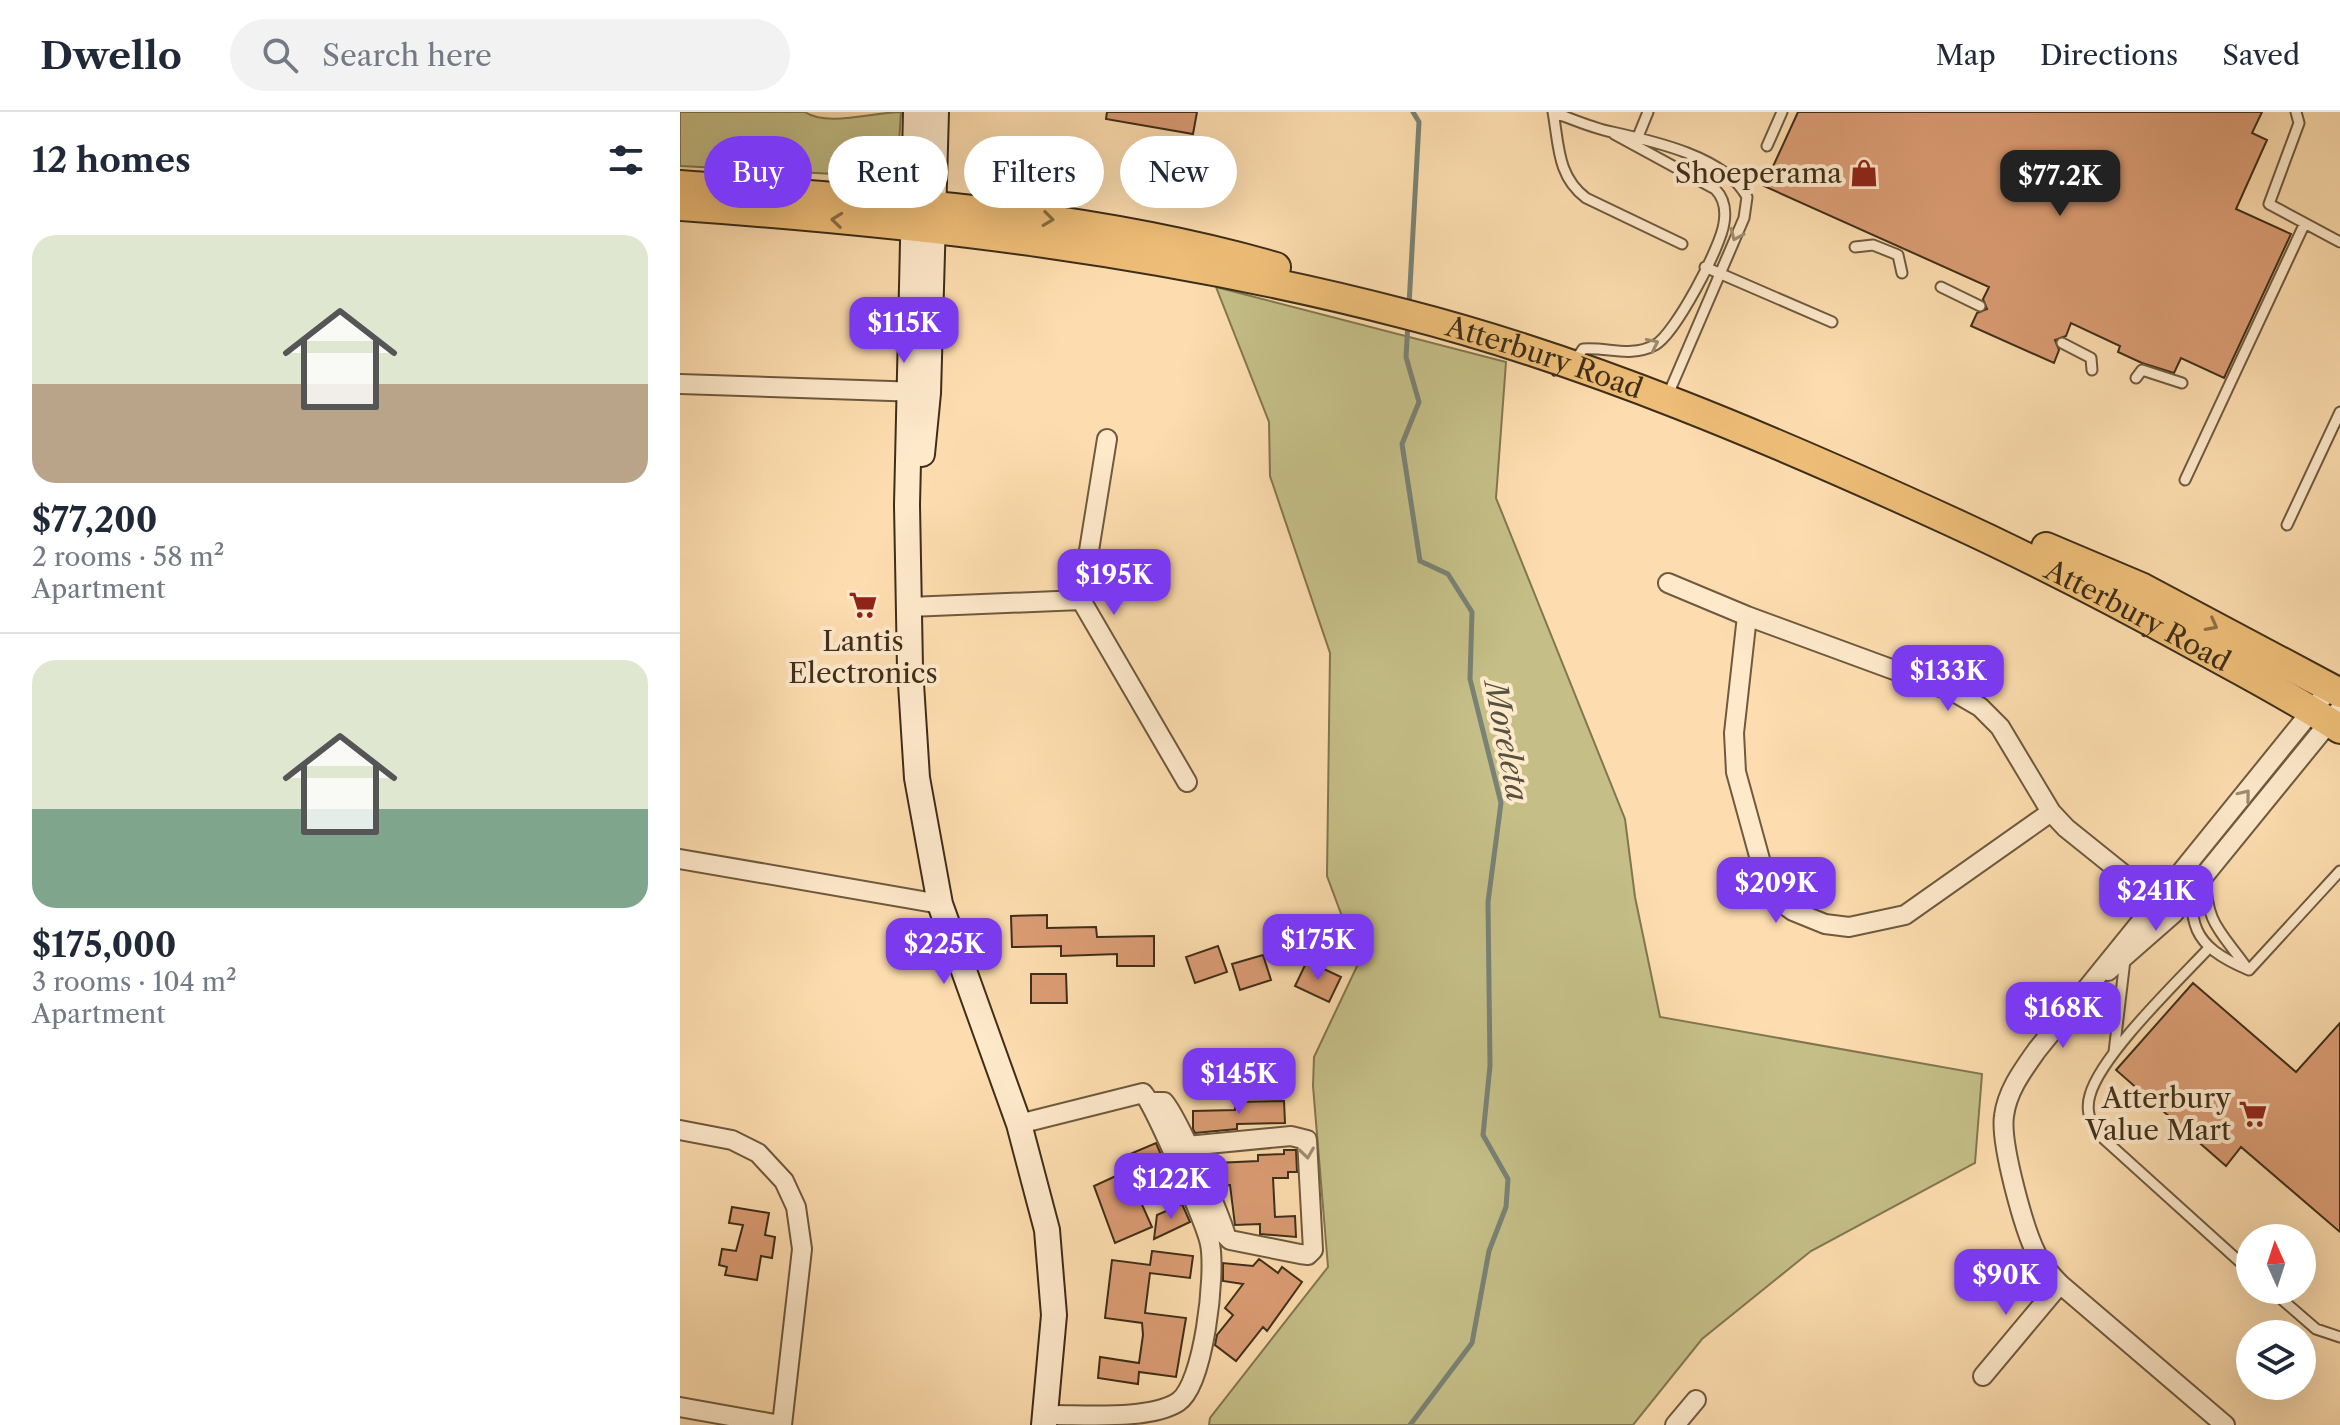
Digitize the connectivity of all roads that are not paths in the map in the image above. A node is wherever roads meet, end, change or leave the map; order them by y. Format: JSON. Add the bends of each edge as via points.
{"nodes":[{"id":1,"x":916,"y":112,"type":"edge"},
{"id":2,"x":936,"y":112,"type":"edge"},
{"id":3,"x":1648,"y":112,"type":"edge"},
{"id":4,"x":1782,"y":112,"type":"edge"},
{"id":5,"x":2296,"y":112,"type":"edge"},
{"id":6,"x":1611,"y":132,"type":"junction"},
{"id":7,"x":1639,"y":135,"type":"junction"},
{"id":8,"x":1767,"y":146,"type":"dead end"},
{"id":9,"x":1634,"y":148,"type":"junction"},
{"id":10,"x":680,"y":185,"type":"edge"},
{"id":11,"x":680,"y":206,"type":"edge"},
{"id":12,"x":924,"y":216,"type":"junction"},
{"id":13,"x":2304,"y":225,"type":"junction"},
{"id":14,"x":2340,"y":242,"type":"edge"},
{"id":15,"x":1682,"y":244,"type":"dead end"},
{"id":16,"x":1855,"y":247,"type":"dead end"},
{"id":17,"x":1705,"y":267,"type":"junction"},
{"id":18,"x":1721,"y":272,"type":"junction"},
{"id":19,"x":1902,"y":273,"type":"dead end"},
{"id":20,"x":1941,"y":287,"type":"dead end"},
{"id":21,"x":1980,"y":306,"type":"dead end"},
{"id":22,"x":1832,"y":322,"type":"dead end"},
{"id":23,"x":2062,"y":343,"type":"dead end"},
{"id":24,"x":1575,"y":359,"type":"junction"},
{"id":25,"x":2092,"y":370,"type":"dead end"},
{"id":26,"x":2136,"y":378,"type":"dead end"},
{"id":27,"x":2182,"y":383,"type":"dead end"},
{"id":28,"x":680,"y":384,"type":"edge"},
{"id":29,"x":918,"y":392,"type":"junction"},
{"id":30,"x":1670,"y":392,"type":"junction"},
{"id":31,"x":2340,"y":412,"type":"edge"},
{"id":32,"x":1107,"y":439,"type":"dead end"},
{"id":33,"x":2185,"y":480,"type":"dead end"},
{"id":34,"x":2287,"y":525,"type":"dead end"},
{"id":35,"x":1668,"y":583,"type":"dead end"},
{"id":36,"x":1081,"y":600,"type":"junction"},
{"id":37,"x":909,"y":607,"type":"junction"},
{"id":38,"x":1747,"y":616,"type":"junction"},
{"id":39,"x":2333,"y":704,"type":"edge"},
{"id":40,"x":1187,"y":782,"type":"dead end"},
{"id":41,"x":2051,"y":812,"type":"junction"},
{"id":42,"x":2195,"y":855,"type":"junction"},
{"id":43,"x":680,"y":859,"type":"edge"},
{"id":44,"x":2340,"y":871,"type":"edge"},
{"id":45,"x":2206,"y":873,"type":"junction"},
{"id":46,"x":2191,"y":890,"type":"junction"},
{"id":47,"x":2156,"y":900,"type":"junction"},
{"id":48,"x":940,"y":904,"type":"junction"},
{"id":49,"x":2173,"y":914,"type":"junction"},
{"id":50,"x":2208,"y":949,"type":"junction"},
{"id":51,"x":2125,"y":958,"type":"junction"},
{"id":52,"x":2249,"y":970,"type":"junction"},
{"id":53,"x":2087,"y":987,"type":"junction"},
{"id":54,"x":2114,"y":1052,"type":"junction"},
{"id":55,"x":1144,"y":1097,"type":"junction"},
{"id":56,"x":1019,"y":1124,"type":"junction"},
{"id":57,"x":680,"y":1130,"type":"edge"},
{"id":58,"x":1187,"y":1146,"type":"junction"},
{"id":59,"x":2236,"y":1258,"type":"edge"},
{"id":60,"x":2060,"y":1284,"type":"junction"},
{"id":61,"x":2287,"y":1304,"type":"edge"},
{"id":62,"x":2340,"y":1337,"type":"edge"},
{"id":63,"x":1983,"y":1376,"type":"dead end"},
{"id":64,"x":1696,"y":1400,"type":"dead end"},
{"id":65,"x":680,"y":1407,"type":"edge"},
{"id":66,"x":1044,"y":1420,"type":"edge"},
{"id":67,"x":781,"y":1425,"type":"edge"},
{"id":68,"x":1675,"y":1425,"type":"edge"},
{"id":69,"x":2225,"y":1425,"type":"edge"}],
"edges":[{"from":1,"to":12,"type":"street"},
{"from":2,"to":12,"type":"street"},
{"from":3,"to":7,"type":"lane"},
{"from":4,"to":8,"type":"lane"},
{"from":5,"to":13,"type":"lane","via":[[2299,123],[2269,204]]},
{"from":6,"to":7,"type":"lane"},
{"from":6,"to":9,"type":"lane"},
{"from":6,"to":15,"type":"lane","via":[[1553,112],[1559,154],[1572,188]]},
{"from":7,"to":9,"type":"lane"},
{"from":7,"to":18,"type":"lane","one_way":true,"via":[[1727,172],[1743,189],[1746,210]]},
{"from":9,"to":17,"type":"lane","via":[[1719,193],[1725,222]]},
{"from":10,"to":12,"type":"main road","name":"Atterbury Road"},
{"from":12,"to":11,"type":"main road","name":"Atterbury Road","one_way":true},
{"from":12,"to":24,"type":"main road","name":"Atterbury Road","via":[[1352,294]]},
{"from":12,"to":29,"type":"street"},
{"from":13,"to":14,"type":"lane"},
{"from":13,"to":33,"type":"lane"},
{"from":16,"to":19,"type":"lane","via":[[1873,245],[1898,255]]},
{"from":17,"to":18,"type":"lane"},
{"from":24,"to":17,"type":"lane","one_way":true,"via":[[1587,348],[1636,352],[1666,338]]},
{"from":18,"to":22,"type":"lane"},
{"from":18,"to":30,"type":"lane"},
{"from":20,"to":21,"type":"lane"},
{"from":23,"to":25,"type":"lane","via":[[2091,358]]},
{"from":24,"to":30,"type":"main road","name":"Atterbury Road"},
{"from":26,"to":27,"type":"lane","via":[[2145,370]]},
{"from":28,"to":29,"type":"street"},
{"from":29,"to":37,"type":"street"},
{"from":30,"to":39,"type":"main road","name":"Atterbury Road","via":[[2143,588]]},
{"from":31,"to":34,"type":"lane"},
{"from":32,"to":36,"type":"street"},
{"from":35,"to":38,"type":"street"},
{"from":36,"to":37,"type":"street"},
{"from":36,"to":40,"type":"street"},
{"from":37,"to":48,"type":"street","via":[[917,778]]},
{"from":38,"to":41,"type":"street","via":[[1954,692],[1980,707],[2009,737]]},
{"from":38,"to":41,"type":"street","via":[[1734,733],[1736,772],[1764,874],[1771,891],[1793,911],[1849,927],[1905,915]]},
{"from":42,"to":39,"type":"street","one_way":true},
{"from":39,"to":45,"type":"street"},
{"from":41,"to":47,"type":"street"},
{"from":42,"to":46,"type":"lane"},
{"from":42,"to":47,"type":"street"},
{"from":43,"to":48,"type":"street"},
{"from":44,"to":52,"type":"lane"},
{"from":45,"to":46,"type":"street"},
{"from":45,"to":52,"type":"lane","via":[[2212,923]]},
{"from":46,"to":49,"type":"street"},
{"from":46,"to":50,"type":"lane","via":[[2197,930]]},
{"from":47,"to":49,"type":"street"},
{"from":47,"to":53,"type":"street"},
{"from":48,"to":56,"type":"street"},
{"from":49,"to":51,"type":"street"},
{"from":50,"to":52,"type":"lane"},
{"from":50,"to":54,"type":"lane"},
{"from":51,"to":53,"type":"street"},
{"from":51,"to":54,"type":"lane"},
{"from":53,"to":60,"type":"street","via":[[2010,1094],[2003,1125],[2034,1248]]},
{"from":54,"to":59,"type":"lane","via":[[2089,1096],[2095,1131]]},
{"from":55,"to":56,"type":"street"},
{"from":55,"to":58,"type":"street","via":[[1164,1102],[1173,1112]]},
{"from":55,"to":66,"type":"street","via":[[1210,1245],[1203,1335],[1193,1383],[1181,1400],[1159,1410]]},
{"from":56,"to":66,"type":"street","via":[[1038,1187],[1053,1275]]},
{"from":57,"to":67,"type":"street","via":[[732,1140],[758,1153],[784,1181],[796,1207],[802,1249]]},
{"from":58,"to":58,"type":"street","one_way":true,"via":[[1291,1136],[1307,1140],[1313,1250],[1308,1255],[1230,1240]]},
{"from":60,"to":63,"type":"street"},
{"from":60,"to":69,"type":"street"},
{"from":61,"to":62,"type":"lane","via":[[2316,1329]]},
{"from":64,"to":68,"type":"street"},
{"from":65,"to":67,"type":"street"}]}
